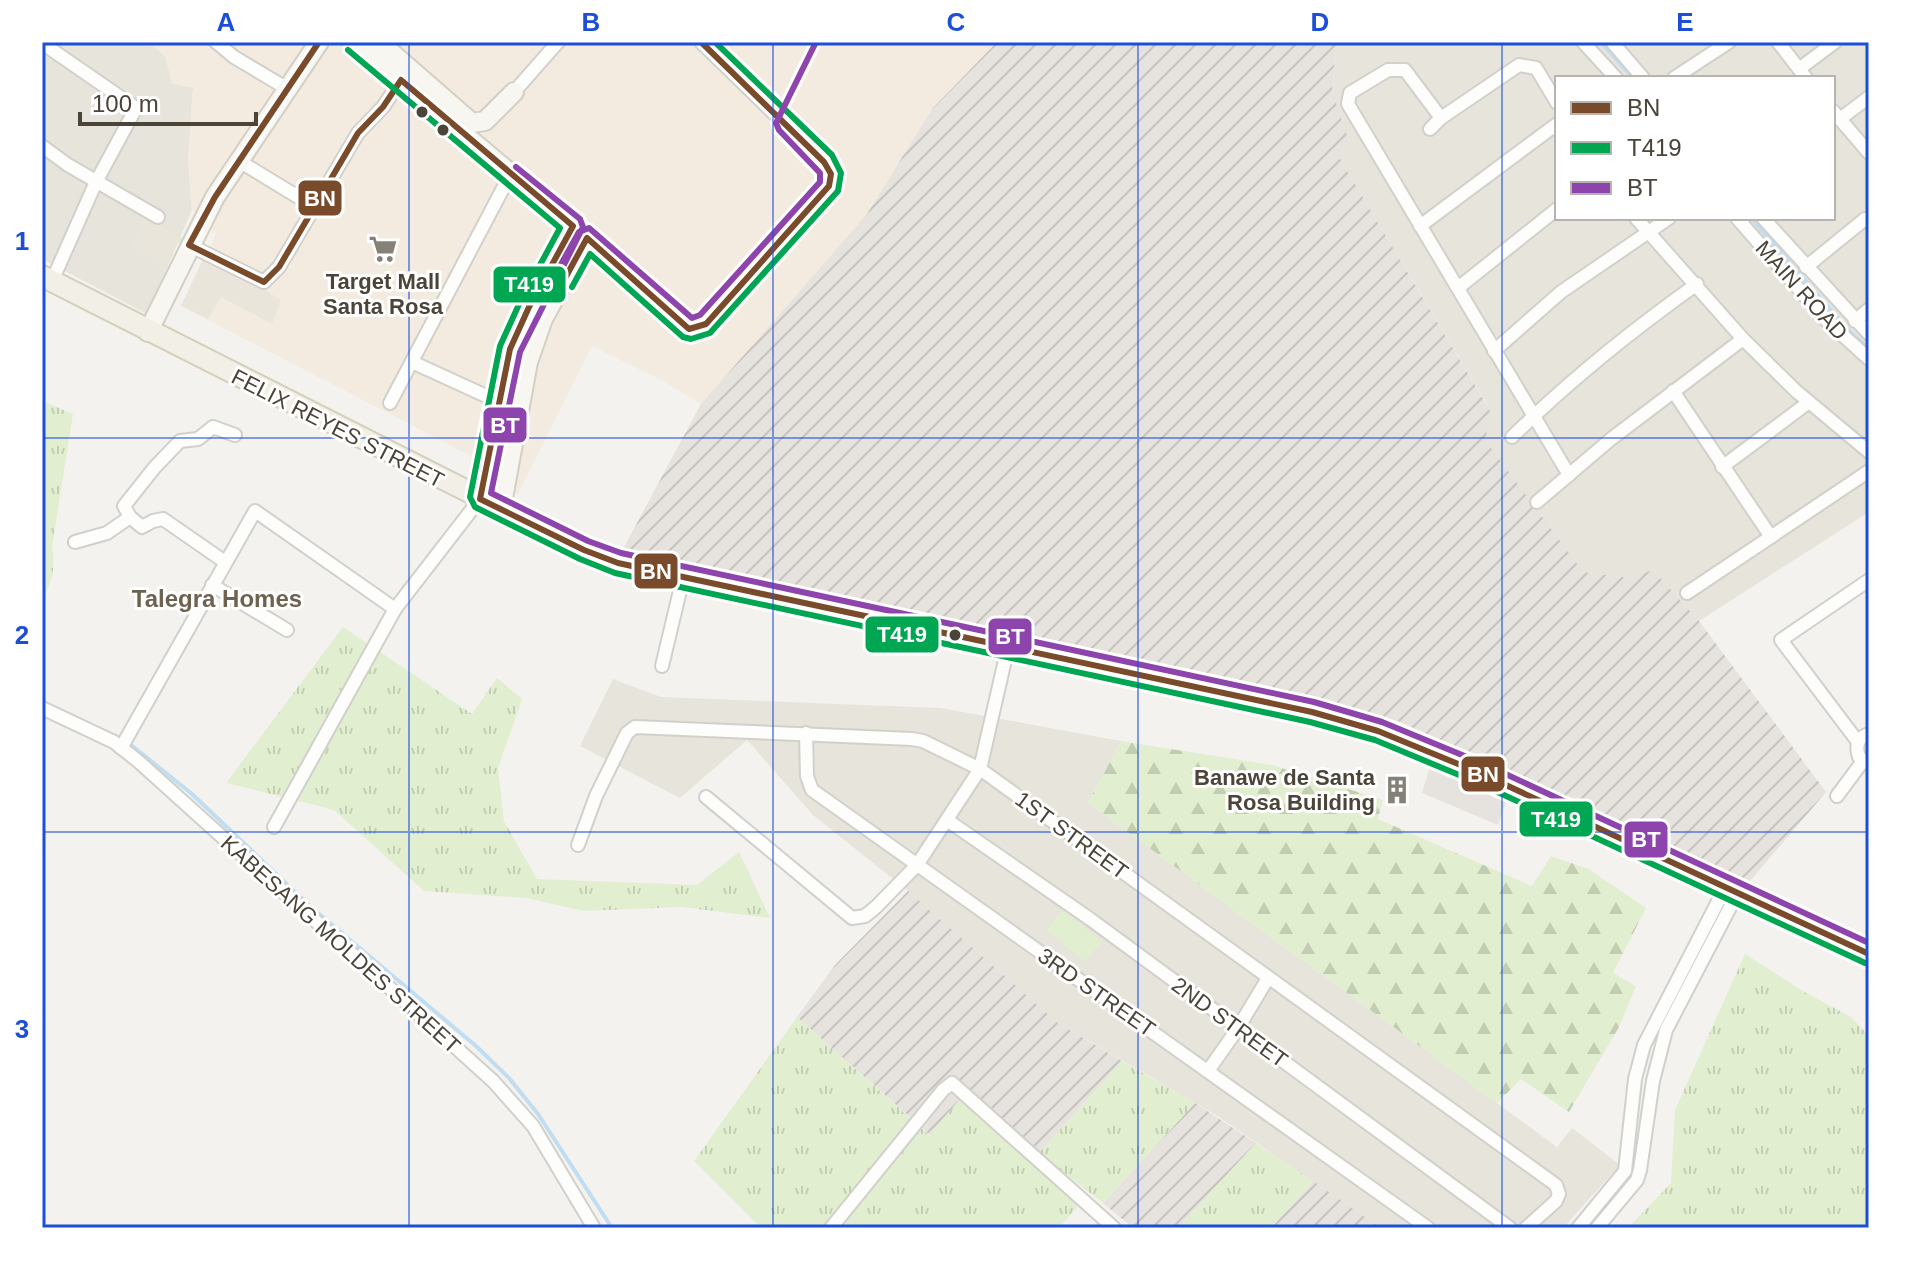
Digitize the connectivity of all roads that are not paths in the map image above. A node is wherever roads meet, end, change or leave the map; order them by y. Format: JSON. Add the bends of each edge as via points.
{"nodes":[{"id":1,"x":216,"y":42,"type":"edge"},
{"id":2,"x":319,"y":42,"type":"edge"},
{"id":3,"x":354,"y":42,"type":"edge"},
{"id":4,"x":379,"y":42,"type":"edge"},
{"id":5,"x":558,"y":42,"type":"edge"},
{"id":6,"x":701,"y":42,"type":"edge"},
{"id":7,"x":1583,"y":42,"type":"edge"},
{"id":8,"x":1612,"y":42,"type":"edge"},
{"id":9,"x":1778,"y":42,"type":"edge"},
{"id":10,"x":1835,"y":42,"type":"edge"},
{"id":11,"x":42,"y":43,"type":"edge"},
{"id":12,"x":1722,"y":44,"type":"edge"},
{"id":13,"x":1802,"y":74,"type":"edge"},
{"id":14,"x":1614,"y":76,"type":"edge"},
{"id":15,"x":1641,"y":76,"type":"edge"},
{"id":16,"x":1677,"y":76,"type":"edge"},
{"id":17,"x":401,"y":80,"type":"junction"},
{"id":18,"x":286,"y":88,"type":"junction"},
{"id":19,"x":514,"y":92,"type":"junction"},
{"id":20,"x":1869,"y":97,"type":"edge"},
{"id":21,"x":1555,"y":100,"type":"edge"},
{"id":22,"x":1836,"y":115,"type":"edge"},
{"id":23,"x":1441,"y":118,"type":"junction"},
{"id":24,"x":1555,"y":125,"type":"edge"},
{"id":25,"x":1430,"y":129,"type":"dead end"},
{"id":26,"x":42,"y":146,"type":"edge"},
{"id":27,"x":1869,"y":153,"type":"edge"},
{"id":28,"x":492,"y":159,"type":"junction"},
{"id":29,"x":239,"y":161,"type":"junction"},
{"id":30,"x":510,"y":175,"type":"junction"},
{"id":31,"x":96,"y":182,"type":"junction"},
{"id":32,"x":313,"y":206,"type":"junction"},
{"id":33,"x":1555,"y":211,"type":"edge"},
{"id":34,"x":158,"y":217,"type":"dead end"},
{"id":35,"x":1865,"y":219,"type":"dead end"},
{"id":36,"x":1638,"y":220,"type":"edge"},
{"id":37,"x":1666,"y":220,"type":"edge"},
{"id":38,"x":1739,"y":220,"type":"edge"},
{"id":39,"x":1765,"y":220,"type":"edge"},
{"id":40,"x":1420,"y":226,"type":"junction"},
{"id":41,"x":1649,"y":231,"type":"junction"},
{"id":42,"x":580,"y":232,"type":"junction"},
{"id":43,"x":189,"y":245,"type":"junction"},
{"id":44,"x":1806,"y":267,"type":"junction"},
{"id":45,"x":47,"y":278,"type":"edge"},
{"id":46,"x":1697,"y":284,"type":"junction"},
{"id":47,"x":1458,"y":288,"type":"junction"},
{"id":48,"x":1869,"y":309,"type":"edge"},
{"id":49,"x":1855,"y":321,"type":"junction"},
{"id":50,"x":148,"y":332,"type":"junction"},
{"id":51,"x":1869,"y":334,"type":"edge"},
{"id":52,"x":1743,"y":339,"type":"junction"},
{"id":53,"x":1494,"y":351,"type":"junction"},
{"id":54,"x":1869,"y":359,"type":"edge"},
{"id":55,"x":412,"y":362,"type":"junction"},
{"id":56,"x":1673,"y":391,"type":"junction"},
{"id":57,"x":491,"y":399,"type":"junction"},
{"id":58,"x":1809,"y":402,"type":"junction"},
{"id":59,"x":390,"y":403,"type":"dead end"},
{"id":60,"x":1535,"y":414,"type":"junction"},
{"id":61,"x":235,"y":435,"type":"dead end"},
{"id":62,"x":1512,"y":437,"type":"dead end"},
{"id":63,"x":1869,"y":452,"type":"edge"},
{"id":64,"x":1722,"y":467,"type":"junction"},
{"id":65,"x":1869,"y":471,"type":"edge"},
{"id":66,"x":1569,"y":475,"type":"junction"},
{"id":67,"x":480,"y":499,"type":"junction"},
{"id":68,"x":1537,"y":502,"type":"dead end"},
{"id":69,"x":501,"y":509,"type":"junction"},
{"id":70,"x":130,"y":517,"type":"junction"},
{"id":71,"x":1771,"y":537,"type":"junction"},
{"id":72,"x":75,"y":542,"type":"dead end"},
{"id":73,"x":225,"y":562,"type":"junction"},
{"id":74,"x":683,"y":578,"type":"junction"},
{"id":75,"x":1869,"y":580,"type":"edge"},
{"id":76,"x":212,"y":585,"type":"junction"},
{"id":77,"x":1687,"y":593,"type":"dead end"},
{"id":78,"x":395,"y":609,"type":"junction"},
{"id":79,"x":287,"y":630,"type":"dead end"},
{"id":80,"x":1008,"y":647,"type":"junction"},
{"id":81,"x":662,"y":666,"type":"dead end"},
{"id":82,"x":42,"y":708,"type":"edge"},
{"id":83,"x":806,"y":733,"type":"junction"},
{"id":84,"x":1869,"y":734,"type":"edge"},
{"id":85,"x":1858,"y":742,"type":"junction"},
{"id":86,"x":124,"y":743,"type":"junction"},
{"id":87,"x":1866,"y":762,"type":"edge"},
{"id":88,"x":980,"y":769,"type":"junction"},
{"id":89,"x":1837,"y":796,"type":"dead end"},
{"id":90,"x":706,"y":797,"type":"dead end"},
{"id":91,"x":947,"y":820,"type":"junction"},
{"id":92,"x":274,"y":827,"type":"dead end"},
{"id":93,"x":578,"y":845,"type":"dead end"},
{"id":94,"x":917,"y":865,"type":"junction"},
{"id":95,"x":1732,"y":889,"type":"junction"},
{"id":96,"x":1869,"y":954,"type":"edge"},
{"id":97,"x":1268,"y":978,"type":"junction"},
{"id":98,"x":1238,"y":1028,"type":"junction"},
{"id":99,"x":1208,"y":1071,"type":"junction"},
{"id":100,"x":594,"y":1228,"type":"edge"},
{"id":101,"x":831,"y":1228,"type":"edge"},
{"id":102,"x":1114,"y":1228,"type":"edge"},
{"id":103,"x":1428,"y":1228,"type":"edge"},
{"id":104,"x":1510,"y":1228,"type":"edge"},
{"id":105,"x":1526,"y":1228,"type":"edge"},
{"id":106,"x":1578,"y":1228,"type":"edge"},
{"id":107,"x":1597,"y":1228,"type":"edge"}],
"edges":[{"from":1,"to":18,"type":"street"},
{"from":2,"to":18,"type":"street"},
{"from":3,"to":17,"type":"street"},
{"from":4,"to":19,"type":"street","via":[[472,123],[485,121]]},
{"from":5,"to":19,"type":"street"},
{"from":6,"to":42,"type":"street","via":[[815,152],[831,174],[829,186],[706,324],[689,329]]},
{"from":7,"to":14,"type":"street"},
{"from":8,"to":15,"type":"street"},
{"from":9,"to":13,"type":"street"},
{"from":10,"to":13,"type":"street"},
{"from":11,"to":31,"type":"street","via":[[136,108]]},
{"from":12,"to":16,"type":"street"},
{"from":17,"to":28,"type":"street"},
{"from":17,"to":32,"type":"street","via":[[358,133]]},
{"from":18,"to":29,"type":"street"},
{"from":19,"to":28,"type":"street","via":[[487,129],[484,139]]},
{"from":20,"to":22,"type":"street"},
{"from":21,"to":23,"type":"street","via":[[1536,68],[1519,65]]},
{"from":22,"to":27,"type":"street"},
{"from":23,"to":25,"type":"street"},
{"from":23,"to":40,"type":"street","via":[[1405,70],[1388,70],[1350,93],[1348,104]]},
{"from":24,"to":40,"type":"street"},
{"from":26,"to":31,"type":"street"},
{"from":28,"to":30,"type":"street"},
{"from":29,"to":32,"type":"street"},
{"from":29,"to":43,"type":"street"},
{"from":30,"to":42,"type":"street"},
{"from":30,"to":55,"type":"street"},
{"from":31,"to":34,"type":"street"},
{"from":31,"to":45,"type":"street"},
{"from":32,"to":43,"type":"street","via":[[279,267],[264,282]]},
{"from":33,"to":47,"type":"street"},
{"from":35,"to":44,"type":"street"},
{"from":36,"to":41,"type":"street"},
{"from":37,"to":41,"type":"street"},
{"from":38,"to":54,"type":"street","name":"MAIN ROAD","via":[[1825,319]]},
{"from":39,"to":44,"type":"street","name":"MAIN ROAD"},
{"from":40,"to":47,"type":"street"},
{"from":41,"to":46,"type":"street"},
{"from":41,"to":53,"type":"street","via":[[1561,292]]},
{"from":42,"to":57,"type":"street","via":[[529,307]]},
{"from":42,"to":69,"type":"street","via":[[528,362]]},
{"from":43,"to":50,"type":"street"},
{"from":44,"to":49,"type":"street","name":"MAIN ROAD"},
{"from":45,"to":50,"type":"main road","name":"FELIX REYES STREET"},
{"from":46,"to":52,"type":"street"},
{"from":46,"to":60,"type":"street"},
{"from":47,"to":53,"type":"street"},
{"from":48,"to":49,"type":"street"},
{"from":49,"to":51,"type":"street","name":"MAIN ROAD"},
{"from":50,"to":67,"type":"main road","name":"FELIX REYES STREET"},
{"from":52,"to":56,"type":"street"},
{"from":52,"to":58,"type":"street"},
{"from":53,"to":60,"type":"street"},
{"from":55,"to":57,"type":"street"},
{"from":55,"to":59,"type":"street"},
{"from":56,"to":64,"type":"street"},
{"from":56,"to":66,"type":"street"},
{"from":57,"to":67,"type":"street"},
{"from":58,"to":63,"type":"street"},
{"from":58,"to":64,"type":"street"},
{"from":60,"to":62,"type":"street"},
{"from":60,"to":66,"type":"street"},
{"from":61,"to":70,"type":"street","via":[[213,427],[198,439],[180,441],[124,506]]},
{"from":64,"to":71,"type":"street"},
{"from":65,"to":71,"type":"street"},
{"from":66,"to":68,"type":"street"},
{"from":67,"to":69,"type":"main road","name":"FELIX REYES STREET"},
{"from":67,"to":78,"type":"street"},
{"from":69,"to":74,"type":"main road","name":"FELIX REYES STREET","via":[[618,563]]},
{"from":70,"to":72,"type":"street","via":[[107,533]]},
{"from":70,"to":73,"type":"street","via":[[142,527],[163,519]]},
{"from":71,"to":77,"type":"street"},
{"from":73,"to":76,"type":"street"},
{"from":73,"to":78,"type":"street","via":[[256,512]]},
{"from":74,"to":80,"type":"main road","name":"FELIX REYES STREET"},
{"from":74,"to":81,"type":"street"},
{"from":75,"to":85,"type":"street","via":[[1781,640]]},
{"from":76,"to":79,"type":"street"},
{"from":76,"to":86,"type":"street"},
{"from":78,"to":92,"type":"street"},
{"from":80,"to":88,"type":"street"},
{"from":80,"to":95,"type":"main road","name":"FELIX REYES STREET","via":[[1378,731]]},
{"from":82,"to":86,"type":"street","name":"KABESANG MOLDES STREET"},
{"from":83,"to":88,"type":"street","name":"1ST STREET","via":[[923,741]]},
{"from":83,"to":93,"type":"street","name":"1ST STREET","via":[[635,727],[596,796]]},
{"from":83,"to":94,"type":"street","name":"3RD STREET","via":[[808,785]]},
{"from":84,"to":85,"type":"street"},
{"from":85,"to":87,"type":"street","via":[[1857,752]]},
{"from":86,"to":100,"type":"street","name":"KABESANG MOLDES STREET","via":[[493,1081],[533,1126]]},
{"from":87,"to":89,"type":"street"},
{"from":88,"to":91,"type":"street"},
{"from":88,"to":97,"type":"street","name":"1ST STREET"},
{"from":90,"to":94,"type":"street","via":[[852,918],[865,916]]},
{"from":91,"to":94,"type":"street"},
{"from":91,"to":98,"type":"street","name":"2ND STREET"},
{"from":94,"to":99,"type":"street","name":"3RD STREET"},
{"from":95,"to":96,"type":"main road","name":"FELIX REYES STREET"},
{"from":95,"to":106,"type":"street","via":[[1644,1045],[1625,1171]]},
{"from":95,"to":107,"type":"street","via":[[1666,1030],[1637,1180]]},
{"from":97,"to":98,"type":"street"},
{"from":97,"to":105,"type":"street","name":"1ST STREET","via":[[1556,1185],[1556,1201]]},
{"from":98,"to":99,"type":"street"},
{"from":98,"to":104,"type":"street","name":"2ND STREET"},
{"from":99,"to":103,"type":"street","name":"3RD STREET"},
{"from":101,"to":102,"type":"street","via":[[952,1083]]}]}
